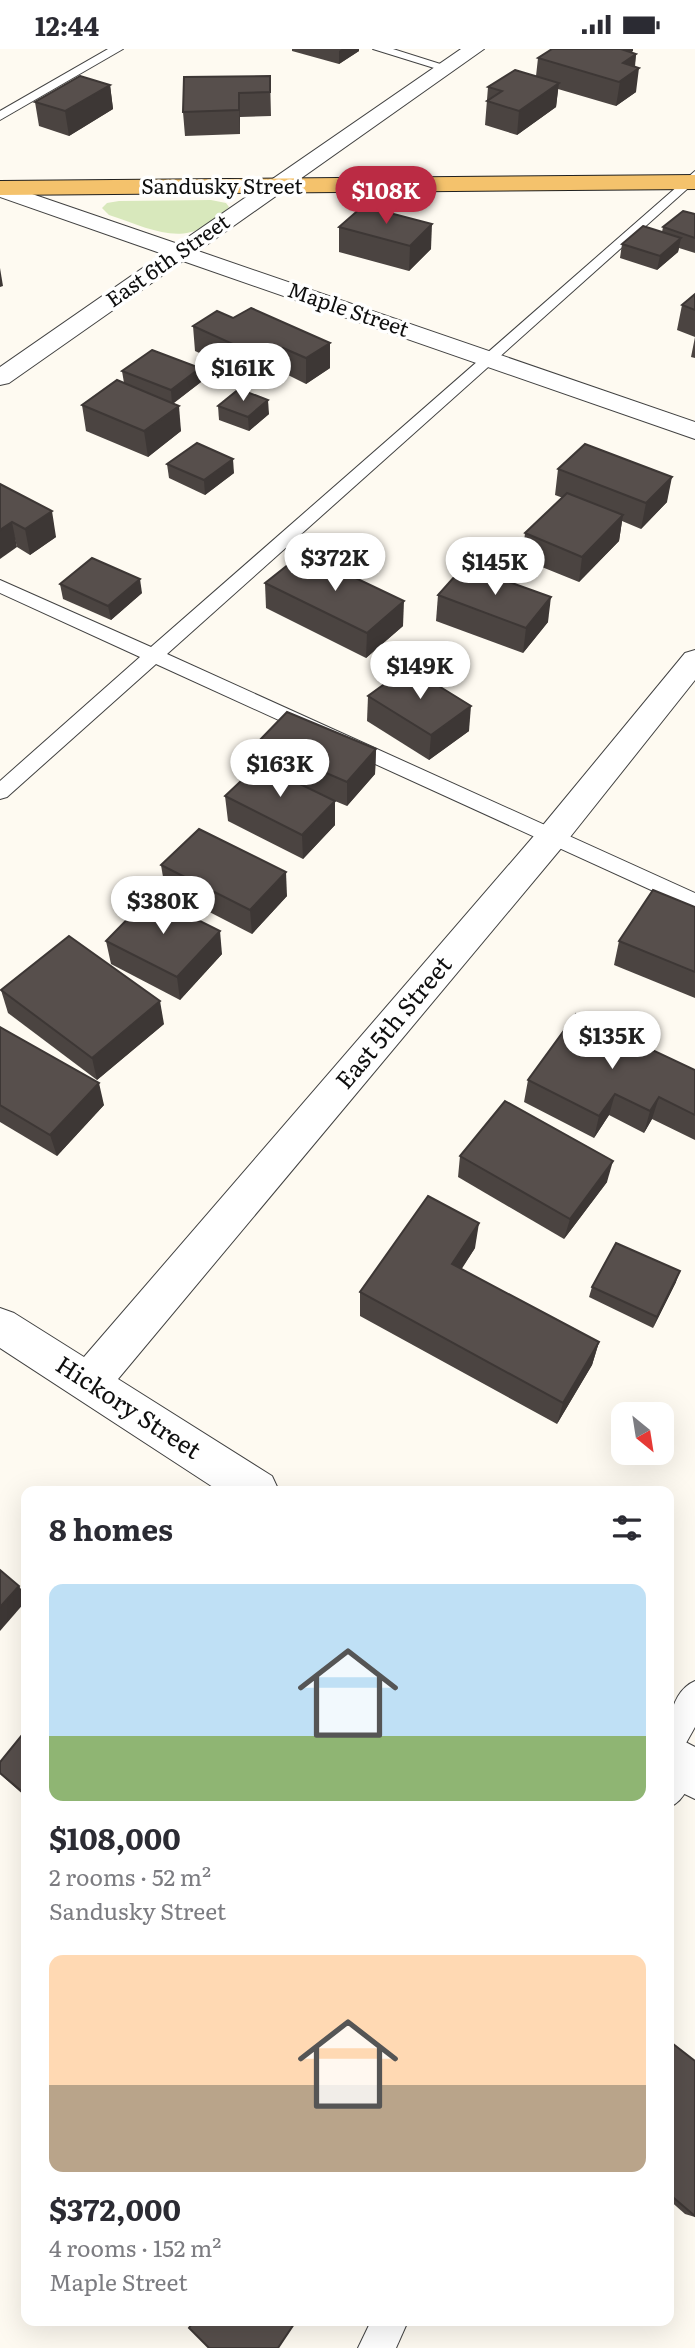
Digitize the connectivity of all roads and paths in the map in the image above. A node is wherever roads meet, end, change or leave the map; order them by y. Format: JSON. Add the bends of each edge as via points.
{"nodes":[{"id":1,"x":117,"y":49,"type":"edge"},
{"id":2,"x":379,"y":49,"type":"edge"},
{"id":3,"x":474,"y":49,"type":"edge"},
{"id":4,"x":447,"y":68,"type":"junction"},
{"id":5,"x":0,"y":116,"type":"edge"},
{"id":6,"x":692,"y":180,"type":"edge"},
{"id":7,"x":274,"y":186,"type":"junction"},
{"id":8,"x":0,"y":189,"type":"edge"},
{"id":9,"x":180,"y":253,"type":"junction"},
{"id":10,"x":490,"y":359,"type":"junction"},
{"id":11,"x":0,"y":378,"type":"edge"},
{"id":12,"x":695,"y":431,"type":"edge"},
{"id":13,"x":0,"y":586,"type":"edge"},
{"id":14,"x":154,"y":656,"type":"junction"},
{"id":15,"x":695,"y":660,"type":"edge"},
{"id":16,"x":0,"y":792,"type":"edge"},
{"id":17,"x":551,"y":838,"type":"junction"},
{"id":18,"x":695,"y":902,"type":"edge"},
{"id":19,"x":0,"y":1326,"type":"edge"},
{"id":20,"x":89,"y":1383,"type":"junction"},
{"id":21,"x":249,"y":1486,"type":"edge"},
{"id":22,"x":695,"y":1696,"type":"edge"},
{"id":23,"x":677,"y":1768,"type":"edge"},
{"id":24,"x":387,"y":2326,"type":"edge"},
{"id":25,"x":376,"y":2348,"type":"edge"}],
"edges":[{"from":1,"to":5,"type":"lane"},
{"from":2,"to":4,"type":"lane"},
{"from":3,"to":4,"type":"street","name":"East 6th Street"},
{"from":4,"to":7,"type":"street","name":"East 6th Street"},
{"from":6,"to":7,"type":"main road","name":"Sandusky Street"},
{"from":6,"to":10,"type":"lane"},
{"from":7,"to":8,"type":"main road","name":"Sandusky Street"},
{"from":7,"to":9,"type":"street","name":"East 6th Street"},
{"from":8,"to":9,"type":"street","name":"Maple Street"},
{"from":9,"to":10,"type":"street","name":"Maple Street"},
{"from":9,"to":11,"type":"street","name":"East 6th Street"},
{"from":10,"to":12,"type":"street","name":"Maple Street"},
{"from":10,"to":14,"type":"lane"},
{"from":13,"to":14,"type":"lane"},
{"from":14,"to":16,"type":"lane"},
{"from":14,"to":17,"type":"lane"},
{"from":15,"to":17,"type":"street","name":"East 5th Street"},
{"from":17,"to":18,"type":"lane"},
{"from":17,"to":20,"type":"street","name":"East 5th Street"},
{"from":19,"to":20,"type":"street","name":"Hickory Street"},
{"from":20,"to":21,"type":"street","name":"Hickory Street"},
{"from":22,"to":23,"type":"lane"},
{"from":24,"to":25,"type":"lane"}]}
